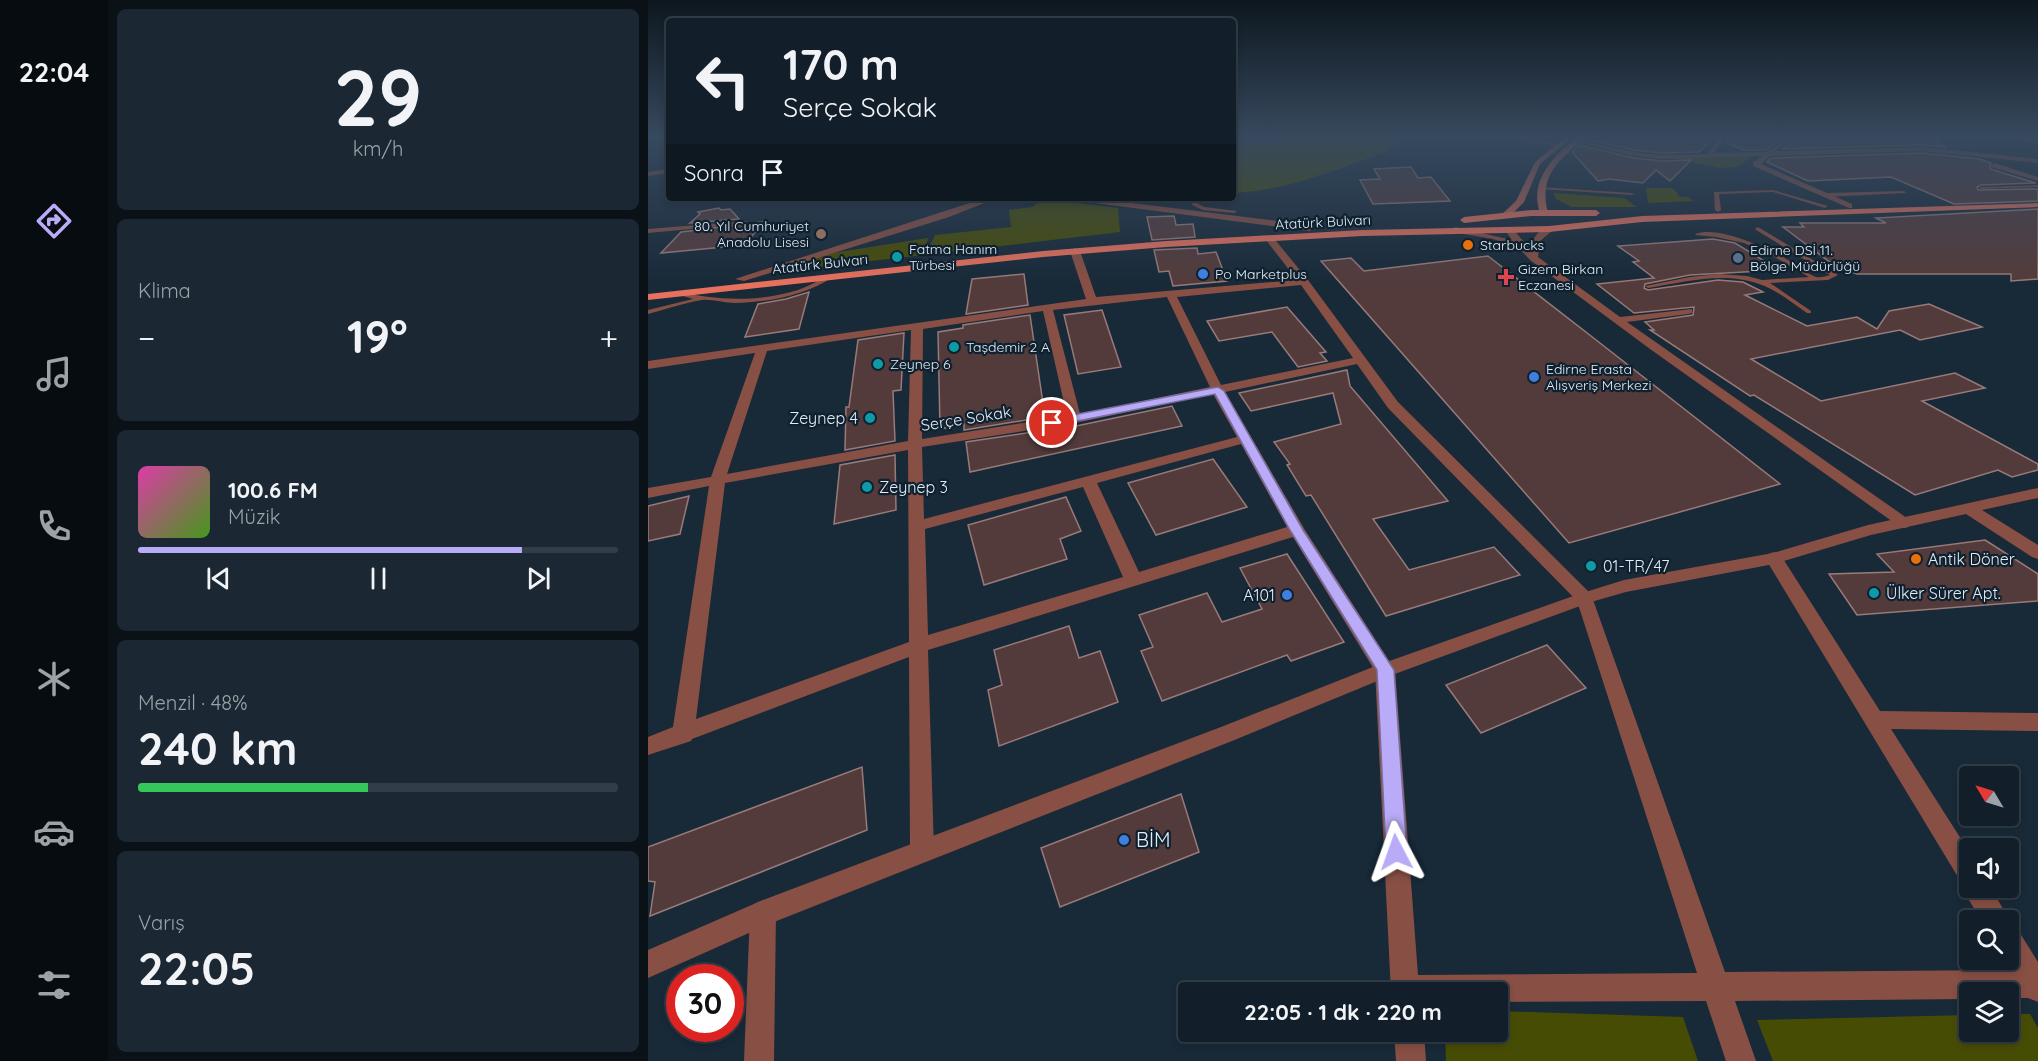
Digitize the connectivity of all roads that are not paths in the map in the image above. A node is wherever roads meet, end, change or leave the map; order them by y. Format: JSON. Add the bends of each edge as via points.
{"nodes":[{"id":1,"x":1527,"y":186,"type":"edge"},
{"id":2,"x":1804,"y":186,"type":"edge"},
{"id":3,"x":2038,"y":186,"type":"edge"},
{"id":4,"x":1541,"y":188,"type":"joint"},
{"id":5,"x":1981,"y":188,"type":"dead end"},
{"id":6,"x":1904,"y":192,"type":"dead end"},
{"id":7,"x":1632,"y":194,"type":"dead end"},
{"id":8,"x":1825,"y":195,"type":"junction"},
{"id":9,"x":2038,"y":199,"type":"edge"},
{"id":10,"x":985,"y":201,"type":"edge"},
{"id":11,"x":1096,"y":201,"type":"edge"},
{"id":12,"x":1194,"y":201,"type":"edge"},
{"id":13,"x":2038,"y":205,"type":"edge"},
{"id":14,"x":1825,"y":206,"type":"junction"},
{"id":15,"x":1849,"y":206,"type":"junction"},
{"id":16,"x":1718,"y":210,"type":"junction"},
{"id":17,"x":1234,"y":211,"type":"dead end"},
{"id":18,"x":1544,"y":213,"type":"junction"},
{"id":19,"x":1505,"y":216,"type":"junction"},
{"id":20,"x":744,"y":222,"type":"dead end"},
{"id":21,"x":1310,"y":228,"type":"junction"},
{"id":22,"x":1549,"y":229,"type":"junction"},
{"id":23,"x":1758,"y":229,"type":"dead end"},
{"id":24,"x":1454,"y":230,"type":"junction"},
{"id":25,"x":1509,"y":230,"type":"junction"},
{"id":26,"x":648,"y":231,"type":"edge"},
{"id":27,"x":1698,"y":234,"type":"dead end"},
{"id":28,"x":1269,"y":238,"type":"junction"},
{"id":29,"x":1523,"y":246,"type":"junction"},
{"id":30,"x":1076,"y":251,"type":"junction"},
{"id":31,"x":1533,"y":258,"type":"junction"},
{"id":32,"x":831,"y":276,"type":"junction"},
{"id":33,"x":740,"y":279,"type":"junction"},
{"id":34,"x":1816,"y":279,"type":"junction"},
{"id":35,"x":1304,"y":282,"type":"junction"},
{"id":36,"x":1762,"y":282,"type":"junction"},
{"id":37,"x":660,"y":285,"type":"dead end"},
{"id":38,"x":1648,"y":286,"type":"dead end"},
{"id":39,"x":678,"y":293,"type":"junction"},
{"id":40,"x":1170,"y":293,"type":"junction"},
{"id":41,"x":648,"y":297,"type":"edge"},
{"id":42,"x":699,"y":300,"type":"junction"},
{"id":43,"x":1092,"y":301,"type":"junction"},
{"id":44,"x":1047,"y":307,"type":"junction"},
{"id":45,"x":1688,"y":311,"type":"dead end"},
{"id":46,"x":648,"y":312,"type":"edge"},
{"id":47,"x":1809,"y":312,"type":"dead end"},
{"id":48,"x":1619,"y":320,"type":"junction"},
{"id":49,"x":917,"y":327,"type":"junction"},
{"id":50,"x":762,"y":350,"type":"junction"},
{"id":51,"x":1359,"y":360,"type":"junction"},
{"id":52,"x":648,"y":365,"type":"edge"},
{"id":53,"x":1218,"y":391,"type":"junction"},
{"id":54,"x":1075,"y":419,"type":"junction"},
{"id":55,"x":1245,"y":439,"type":"junction"},
{"id":56,"x":915,"y":444,"type":"junction"},
{"id":57,"x":718,"y":479,"type":"junction"},
{"id":58,"x":1088,"y":480,"type":"junction"},
{"id":59,"x":2038,"y":492,"type":"edge"},
{"id":60,"x":648,"y":493,"type":"edge"},
{"id":61,"x":1968,"y":508,"type":"junction"},
{"id":62,"x":1906,"y":523,"type":"junction"},
{"id":63,"x":916,"y":526,"type":"junction"},
{"id":64,"x":1297,"y":530,"type":"junction"},
{"id":65,"x":2038,"y":553,"type":"edge"},
{"id":66,"x":1774,"y":558,"type":"junction"},
{"id":67,"x":1133,"y":579,"type":"junction"},
{"id":68,"x":1585,"y":598,"type":"junction"},
{"id":69,"x":920,"y":645,"type":"junction"},
{"id":70,"x":1385,"y":670,"type":"junction"},
{"id":71,"x":1873,"y":720,"type":"junction"},
{"id":72,"x":2038,"y":722,"type":"edge"},
{"id":73,"x":683,"y":735,"type":"junction"},
{"id":74,"x":648,"y":746,"type":"edge"},
{"id":75,"x":922,"y":851,"type":"junction"},
{"id":76,"x":1959,"y":859,"type":"edge"},
{"id":77,"x":763,"y":913,"type":"junction"},
{"id":78,"x":2019,"y":957,"type":"edge"},
{"id":79,"x":648,"y":964,"type":"edge"},
{"id":80,"x":1404,"y":982,"type":"edge"},
{"id":81,"x":2037,"y":986,"type":"edge"},
{"id":82,"x":1717,"y":988,"type":"junction"},
{"id":83,"x":1508,"y":990,"type":"edge"},
{"id":84,"x":1410,"y":1042,"type":"edge"},
{"id":85,"x":759,"y":1061,"type":"edge"},
{"id":86,"x":1411,"y":1061,"type":"edge"},
{"id":87,"x":1742,"y":1061,"type":"edge"}],
"edges":[{"from":1,"to":19,"type":"main road","via":[[1514,211]]},
{"from":2,"to":8,"type":"street"},
{"from":3,"to":5,"type":"lane"},
{"from":4,"to":7,"type":"lane"},
{"from":4,"to":18,"type":"main road","via":[[1539,200]]},
{"from":6,"to":8,"type":"lane"},
{"from":8,"to":15,"type":"street"},
{"from":9,"to":15,"type":"main road","name":"Atatürk Bulvarı"},
{"from":10,"to":33,"type":"street"},
{"from":11,"to":21,"type":"street"},
{"from":12,"to":17,"type":"lane","via":[[1203,208]]},
{"from":13,"to":22,"type":"main road","name":"Atatürk Bulvarı","via":[[1642,219]]},
{"from":14,"to":15,"type":"main road","name":"Atatürk Bulvarı"},
{"from":14,"to":16,"type":"main road","name":"Atatürk Bulvarı"},
{"from":14,"to":16,"type":"lane","via":[[1773,191],[1716,193]]},
{"from":16,"to":18,"type":"main road","name":"Atatürk Bulvarı"},
{"from":18,"to":19,"type":"main road","name":"Atatürk Bulvarı"},
{"from":18,"to":22,"type":"main road","via":[[1556,223]]},
{"from":19,"to":21,"type":"main road","name":"Atatürk Bulvarı"},
{"from":19,"to":25,"type":"main road","via":[[1499,220]]},
{"from":20,"to":26,"type":"lane"},
{"from":21,"to":33,"type":"main road","name":"Atatürk Bulvarı","via":[[1094,244]]},
{"from":22,"to":25,"type":"main road","name":"Atatürk Bulvarı"},
{"from":22,"to":31,"type":"street","via":[[1536,240]]},
{"from":23,"to":34,"type":"lane","via":[[1835,274]]},
{"from":24,"to":25,"type":"main road","name":"Atatürk Bulvarı"},
{"from":24,"to":28,"type":"main road","name":"Atatürk Bulvarı"},
{"from":24,"to":29,"type":"street"},
{"from":25,"to":29,"type":"street"},
{"from":27,"to":34,"type":"lane","via":[[1746,240]]},
{"from":28,"to":30,"type":"main road","name":"Atatürk Bulvarı"},
{"from":28,"to":35,"type":"street"},
{"from":29,"to":31,"type":"street"},
{"from":30,"to":32,"type":"main road","name":"Atatürk Bulvarı"},
{"from":30,"to":43,"type":"street"},
{"from":31,"to":48,"type":"street"},
{"from":32,"to":39,"type":"main road","name":"Atatürk Bulvarı"},
{"from":32,"to":42,"type":"lane","via":[[819,286],[789,294],[728,303]]},
{"from":33,"to":37,"type":"main road","name":"Atatürk Bulvarı"},
{"from":34,"to":36,"type":"lane"},
{"from":35,"to":40,"type":"street"},
{"from":35,"to":51,"type":"street"},
{"from":36,"to":38,"type":"lane","via":[[1725,276]]},
{"from":36,"to":47,"type":"lane"},
{"from":39,"to":41,"type":"main road","name":"Atatürk Bulvarı"},
{"from":39,"to":42,"type":"lane"},
{"from":40,"to":43,"type":"street"},
{"from":40,"to":53,"type":"street"},
{"from":42,"to":46,"type":"lane"},
{"from":43,"to":44,"type":"street"},
{"from":44,"to":49,"type":"street"},
{"from":44,"to":54,"type":"street"},
{"from":45,"to":48,"type":"street"},
{"from":48,"to":62,"type":"street"},
{"from":49,"to":50,"type":"street"},
{"from":49,"to":56,"type":"street"},
{"from":50,"to":52,"type":"street"},
{"from":50,"to":57,"type":"street"},
{"from":51,"to":53,"type":"street","name":"Serçe Sokak"},
{"from":51,"to":68,"type":"street","via":[[1393,405]]},
{"from":53,"to":54,"type":"street","name":"Serçe Sokak"},
{"from":53,"to":55,"type":"street"},
{"from":54,"to":56,"type":"street","name":"Serçe Sokak"},
{"from":55,"to":58,"type":"street"},
{"from":55,"to":64,"type":"street"},
{"from":56,"to":57,"type":"street","name":"Serçe Sokak"},
{"from":56,"to":63,"type":"street"},
{"from":57,"to":60,"type":"street","name":"Serçe Sokak"},
{"from":57,"to":73,"type":"street"},
{"from":58,"to":63,"type":"street"},
{"from":58,"to":67,"type":"street"},
{"from":59,"to":61,"type":"street"},
{"from":61,"to":62,"type":"street"},
{"from":61,"to":65,"type":"street"},
{"from":62,"to":66,"type":"street"},
{"from":63,"to":69,"type":"street"},
{"from":64,"to":67,"type":"street"},
{"from":64,"to":70,"type":"street"},
{"from":66,"to":68,"type":"street","via":[[1624,586]]},
{"from":66,"to":71,"type":"street"},
{"from":67,"to":69,"type":"street"},
{"from":68,"to":70,"type":"street"},
{"from":68,"to":82,"type":"street"},
{"from":69,"to":73,"type":"street"},
{"from":69,"to":75,"type":"street"},
{"from":70,"to":75,"type":"street"},
{"from":70,"to":80,"type":"street"},
{"from":71,"to":72,"type":"street"},
{"from":71,"to":76,"type":"street"},
{"from":73,"to":74,"type":"street"},
{"from":75,"to":77,"type":"street"},
{"from":77,"to":79,"type":"street"},
{"from":77,"to":85,"type":"street"},
{"from":78,"to":81,"type":"street"},
{"from":81,"to":82,"type":"street"},
{"from":82,"to":83,"type":"street"},
{"from":82,"to":87,"type":"street"},
{"from":84,"to":86,"type":"street"}]}
